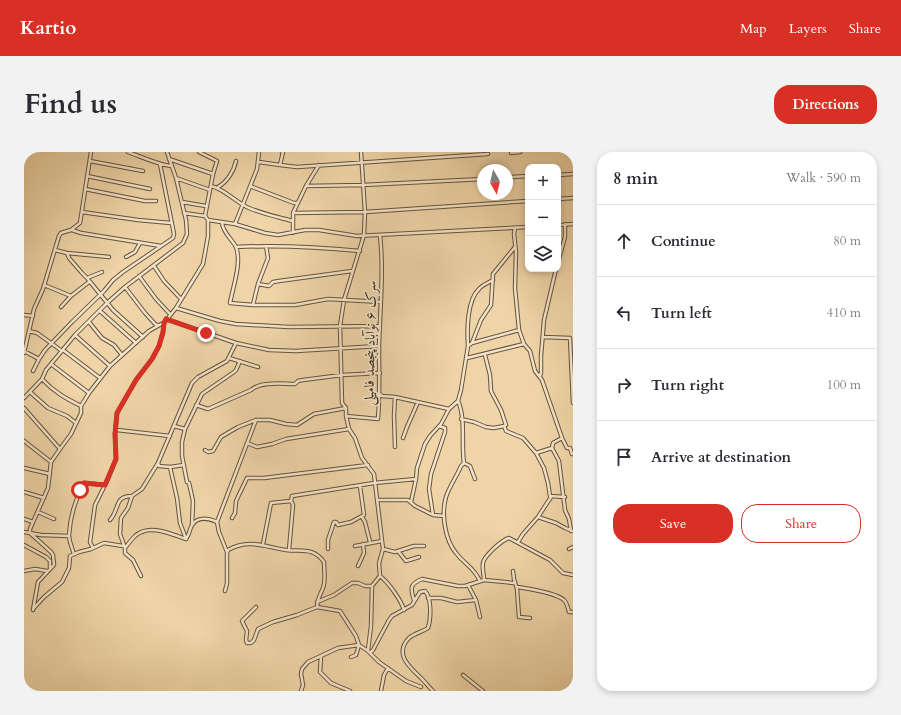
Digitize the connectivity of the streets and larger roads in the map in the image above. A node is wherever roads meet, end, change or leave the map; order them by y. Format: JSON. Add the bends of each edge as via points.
{"nodes":[{"id":1,"x":91,"y":152,"type":"edge"},
{"id":2,"x":128,"y":152,"type":"edge"},
{"id":3,"x":167,"y":152,"type":"edge"},
{"id":4,"x":199,"y":152,"type":"edge"},
{"id":5,"x":259,"y":152,"type":"edge"},
{"id":6,"x":282,"y":152,"type":"edge"},
{"id":7,"x":361,"y":152,"type":"edge"},
{"id":8,"x":520,"y":152,"type":"edge"},
{"id":9,"x":510,"y":153,"type":"edge"},
{"id":10,"x":488,"y":154,"type":"dead end"},
{"id":11,"x":169,"y":159,"type":"junction"},
{"id":12,"x":90,"y":160,"type":"junction"},
{"id":13,"x":236,"y":161,"type":"dead end"},
{"id":14,"x":259,"y":162,"type":"junction"},
{"id":15,"x":361,"y":163,"type":"junction"},
{"id":16,"x":160,"y":164,"type":"junction"},
{"id":17,"x":319,"y":165,"type":"junction"},
{"id":18,"x":171,"y":166,"type":"junction"},
{"id":19,"x":280,"y":166,"type":"junction"},
{"id":20,"x":143,"y":171,"type":"dead end"},
{"id":21,"x":213,"y":174,"type":"junction"},
{"id":22,"x":561,"y":174,"type":"edge"},
{"id":23,"x":573,"y":174,"type":"edge"},
{"id":24,"x":87,"y":176,"type":"junction"},
{"id":25,"x":525,"y":176,"type":"edge"},
{"id":26,"x":513,"y":177,"type":"edge"},
{"id":27,"x":176,"y":178,"type":"junction"},
{"id":28,"x":477,"y":178,"type":"edge"},
{"id":29,"x":363,"y":185,"type":"junction"},
{"id":30,"x":211,"y":186,"type":"junction"},
{"id":31,"x":250,"y":186,"type":"junction"},
{"id":32,"x":306,"y":186,"type":"junction"},
{"id":33,"x":218,"y":187,"type":"junction"},
{"id":34,"x":85,"y":189,"type":"junction"},
{"id":35,"x":150,"y":189,"type":"dead end"},
{"id":36,"x":210,"y":190,"type":"junction"},
{"id":37,"x":573,"y":198,"type":"edge"},
{"id":38,"x":561,"y":199,"type":"edge"},
{"id":39,"x":156,"y":201,"type":"dead end"},
{"id":40,"x":525,"y":201,"type":"edge"},
{"id":41,"x":182,"y":202,"type":"junction"},
{"id":42,"x":297,"y":203,"type":"junction"},
{"id":43,"x":242,"y":205,"type":"junction"},
{"id":44,"x":206,"y":206,"type":"junction"},
{"id":45,"x":82,"y":212,"type":"junction"},
{"id":46,"x":365,"y":212,"type":"junction"},
{"id":47,"x":184,"y":213,"type":"junction"},
{"id":48,"x":293,"y":213,"type":"junction"},
{"id":49,"x":205,"y":216,"type":"junction"},
{"id":50,"x":208,"y":220,"type":"junction"},
{"id":51,"x":292,"y":221,"type":"junction"},
{"id":52,"x":222,"y":223,"type":"junction"},
{"id":53,"x":171,"y":224,"type":"junction"},
{"id":54,"x":235,"y":224,"type":"junction"},
{"id":55,"x":565,"y":224,"type":"junction"},
{"id":56,"x":573,"y":224,"type":"edge"},
{"id":57,"x":561,"y":225,"type":"edge"},
{"id":58,"x":525,"y":227,"type":"edge"},
{"id":59,"x":515,"y":228,"type":"junction"},
{"id":60,"x":71,"y":230,"type":"junction"},
{"id":61,"x":293,"y":233,"type":"junction"},
{"id":62,"x":364,"y":235,"type":"junction"},
{"id":63,"x":380,"y":235,"type":"junction"},
{"id":64,"x":140,"y":243,"type":"junction"},
{"id":65,"x":161,"y":246,"type":"junction"},
{"id":66,"x":266,"y":246,"type":"junction"},
{"id":67,"x":236,"y":247,"type":"junction"},
{"id":68,"x":515,"y":247,"type":"junction"},
{"id":69,"x":55,"y":250,"type":"junction"},
{"id":70,"x":360,"y":250,"type":"junction"},
{"id":71,"x":561,"y":252,"type":"edge"},
{"id":72,"x":67,"y":253,"type":"junction"},
{"id":73,"x":110,"y":257,"type":"dead end"},
{"id":74,"x":126,"y":257,"type":"dead end"},
{"id":75,"x":154,"y":266,"type":"junction"},
{"id":76,"x":352,"y":271,"type":"junction"},
{"id":77,"x":102,"y":272,"type":"dead end"},
{"id":78,"x":555,"y":272,"type":"edge"},
{"id":79,"x":139,"y":276,"type":"junction"},
{"id":80,"x":87,"y":278,"type":"junction"},
{"id":81,"x":493,"y":280,"type":"junction"},
{"id":82,"x":89,"y":282,"type":"junction"},
{"id":83,"x":258,"y":284,"type":"junction"},
{"id":84,"x":44,"y":285,"type":"junction"},
{"id":85,"x":124,"y":287,"type":"junction"},
{"id":86,"x":100,"y":295,"type":"junction"},
{"id":87,"x":71,"y":296,"type":"junction"},
{"id":88,"x":181,"y":299,"type":"junction"},
{"id":89,"x":344,"y":300,"type":"junction"},
{"id":90,"x":381,"y":302,"type":"junction"},
{"id":91,"x":107,"y":303,"type":"junction"},
{"id":92,"x":253,"y":305,"type":"junction"},
{"id":93,"x":61,"y":306,"type":"dead end"},
{"id":94,"x":176,"y":308,"type":"junction"},
{"id":95,"x":100,"y":311,"type":"junction"},
{"id":96,"x":170,"y":314,"type":"junction"},
{"id":97,"x":24,"y":315,"type":"edge"},
{"id":98,"x":33,"y":316,"type":"junction"},
{"id":99,"x":166,"y":319,"type":"junction"},
{"id":100,"x":88,"y":322,"type":"junction"},
{"id":101,"x":164,"y":323,"type":"junction"},
{"id":102,"x":160,"y":325,"type":"junction"},
{"id":103,"x":340,"y":326,"type":"junction"},
{"id":104,"x":380,"y":326,"type":"junction"},
{"id":105,"x":519,"y":330,"type":"junction"},
{"id":106,"x":29,"y":331,"type":"junction"},
{"id":107,"x":75,"y":336,"type":"junction"},
{"id":108,"x":143,"y":337,"type":"junction"},
{"id":109,"x":543,"y":337,"type":"junction"},
{"id":110,"x":25,"y":338,"type":"edge"},
{"id":111,"x":53,"y":343,"type":"junction"},
{"id":112,"x":136,"y":343,"type":"junction"},
{"id":113,"x":236,"y":343,"type":"junction"},
{"id":114,"x":472,"y":343,"type":"junction"},
{"id":115,"x":524,"y":344,"type":"junction"},
{"id":116,"x":380,"y":346,"type":"junction"},
{"id":117,"x":468,"y":346,"type":"junction"},
{"id":118,"x":341,"y":348,"type":"junction"},
{"id":119,"x":62,"y":350,"type":"junction"},
{"id":120,"x":24,"y":352,"type":"edge"},
{"id":121,"x":572,"y":353,"type":"edge"},
{"id":122,"x":122,"y":355,"type":"junction"},
{"id":123,"x":485,"y":355,"type":"junction"},
{"id":124,"x":229,"y":358,"type":"junction"},
{"id":125,"x":467,"y":358,"type":"junction"},
{"id":126,"x":39,"y":359,"type":"junction"},
{"id":127,"x":240,"y":361,"type":"junction"},
{"id":128,"x":51,"y":364,"type":"junction"},
{"id":129,"x":110,"y":366,"type":"junction"},
{"id":130,"x":258,"y":367,"type":"dead end"},
{"id":131,"x":33,"y":370,"type":"dead end"},
{"id":132,"x":380,"y":373,"type":"junction"},
{"id":133,"x":342,"y":375,"type":"junction"},
{"id":134,"x":540,"y":376,"type":"junction"},
{"id":135,"x":42,"y":378,"type":"junction"},
{"id":136,"x":100,"y":378,"type":"junction"},
{"id":137,"x":30,"y":392,"type":"junction"},
{"id":138,"x":89,"y":393,"type":"junction"},
{"id":139,"x":380,"y":393,"type":"junction"},
{"id":140,"x":395,"y":397,"type":"junction"},
{"id":141,"x":24,"y":398,"type":"edge"},
{"id":142,"x":458,"y":401,"type":"junction"},
{"id":143,"x":418,"y":402,"type":"junction"},
{"id":144,"x":573,"y":403,"type":"edge"},
{"id":145,"x":196,"y":405,"type":"junction"},
{"id":146,"x":81,"y":406,"type":"junction"},
{"id":147,"x":24,"y":408,"type":"edge"},
{"id":148,"x":346,"y":408,"type":"junction"},
{"id":149,"x":449,"y":409,"type":"junction"},
{"id":150,"x":346,"y":416,"type":"junction"},
{"id":151,"x":461,"y":419,"type":"junction"},
{"id":152,"x":256,"y":420,"type":"junction"},
{"id":153,"x":76,"y":423,"type":"junction"},
{"id":154,"x":174,"y":426,"type":"junction"},
{"id":155,"x":439,"y":426,"type":"junction"},
{"id":156,"x":504,"y":426,"type":"junction"},
{"id":157,"x":185,"y":429,"type":"junction"},
{"id":158,"x":349,"y":429,"type":"junction"},
{"id":159,"x":117,"y":430,"type":"junction"},
{"id":160,"x":170,"y":436,"type":"junction"},
{"id":161,"x":404,"y":438,"type":"dead end"},
{"id":162,"x":562,"y":438,"type":"junction"},
{"id":163,"x":24,"y":441,"type":"edge"},
{"id":164,"x":247,"y":443,"type":"junction"},
{"id":165,"x":395,"y":447,"type":"dead end"},
{"id":166,"x":552,"y":448,"type":"junction"},
{"id":167,"x":60,"y":449,"type":"junction"},
{"id":168,"x":205,"y":450,"type":"dead end"},
{"id":169,"x":536,"y":453,"type":"junction"},
{"id":170,"x":572,"y":454,"type":"dead end"},
{"id":171,"x":52,"y":462,"type":"junction"},
{"id":172,"x":158,"y":463,"type":"junction"},
{"id":173,"x":464,"y":463,"type":"junction"},
{"id":174,"x":184,"y":465,"type":"junction"},
{"id":175,"x":369,"y":465,"type":"junction"},
{"id":176,"x":170,"y":467,"type":"junction"},
{"id":177,"x":24,"y":468,"type":"edge"},
{"id":178,"x":50,"y":474,"type":"junction"},
{"id":179,"x":416,"y":479,"type":"junction"},
{"id":180,"x":475,"y":479,"type":"dead end"},
{"id":181,"x":374,"y":483,"type":"junction"},
{"id":182,"x":105,"y":485,"type":"junction"},
{"id":183,"x":360,"y":486,"type":"junction"},
{"id":184,"x":24,"y":492,"type":"edge"},
{"id":185,"x":132,"y":496,"type":"junction"},
{"id":186,"x":551,"y":497,"type":"junction"},
{"id":187,"x":565,"y":497,"type":"junction"},
{"id":188,"x":44,"y":498,"type":"junction"},
{"id":189,"x":378,"y":500,"type":"junction"},
{"id":190,"x":291,"y":501,"type":"junction"},
{"id":191,"x":411,"y":502,"type":"junction"},
{"id":192,"x":38,"y":512,"type":"junction"},
{"id":193,"x":436,"y":516,"type":"junction"},
{"id":194,"x":444,"y":516,"type":"junction"},
{"id":195,"x":362,"y":517,"type":"junction"},
{"id":196,"x":538,"y":517,"type":"junction"},
{"id":197,"x":232,"y":518,"type":"dead end"},
{"id":198,"x":24,"y":519,"type":"edge"},
{"id":199,"x":54,"y":520,"type":"dead end"},
{"id":200,"x":110,"y":520,"type":"dead end"},
{"id":201,"x":33,"y":522,"type":"junction"},
{"id":202,"x":218,"y":522,"type":"junction"},
{"id":203,"x":192,"y":525,"type":"junction"},
{"id":204,"x":572,"y":531,"type":"edge"},
{"id":205,"x":24,"y":532,"type":"edge"},
{"id":206,"x":30,"y":533,"type":"junction"},
{"id":207,"x":69,"y":536,"type":"junction"},
{"id":208,"x":186,"y":539,"type":"junction"},
{"id":209,"x":382,"y":541,"type":"junction"},
{"id":210,"x":370,"y":542,"type":"junction"},
{"id":211,"x":518,"y":542,"type":"junction"},
{"id":212,"x":263,"y":544,"type":"junction"},
{"id":213,"x":363,"y":544,"type":"junction"},
{"id":214,"x":24,"y":545,"type":"edge"},
{"id":215,"x":355,"y":546,"type":"dead end"},
{"id":216,"x":424,"y":546,"type":"dead end"},
{"id":217,"x":124,"y":547,"type":"junction"},
{"id":218,"x":573,"y":547,"type":"edge"},
{"id":219,"x":94,"y":548,"type":"junction"},
{"id":220,"x":328,"y":549,"type":"dead end"},
{"id":221,"x":383,"y":549,"type":"junction"},
{"id":222,"x":569,"y":549,"type":"dead end"},
{"id":223,"x":288,"y":550,"type":"junction"},
{"id":224,"x":398,"y":551,"type":"junction"},
{"id":225,"x":227,"y":553,"type":"junction"},
{"id":226,"x":74,"y":554,"type":"junction"},
{"id":227,"x":419,"y":557,"type":"dead end"},
{"id":228,"x":358,"y":566,"type":"dead end"},
{"id":229,"x":49,"y":570,"type":"junction"},
{"id":230,"x":24,"y":571,"type":"edge"},
{"id":231,"x":513,"y":571,"type":"dead end"},
{"id":232,"x":573,"y":575,"type":"edge"},
{"id":233,"x":141,"y":576,"type":"dead end"},
{"id":234,"x":380,"y":576,"type":"junction"},
{"id":235,"x":484,"y":580,"type":"junction"},
{"id":236,"x":480,"y":581,"type":"junction"},
{"id":237,"x":514,"y":583,"type":"junction"},
{"id":238,"x":468,"y":585,"type":"junction"},
{"id":239,"x":372,"y":586,"type":"junction"},
{"id":240,"x":517,"y":587,"type":"junction"},
{"id":241,"x":225,"y":591,"type":"dead end"},
{"id":242,"x":428,"y":598,"type":"junction"},
{"id":243,"x":414,"y":600,"type":"junction"},
{"id":244,"x":476,"y":600,"type":"junction"},
{"id":245,"x":317,"y":602,"type":"junction"},
{"id":246,"x":256,"y":607,"type":"dead end"},
{"id":247,"x":317,"y":607,"type":"junction"},
{"id":248,"x":404,"y":610,"type":"junction"},
{"id":249,"x":573,"y":612,"type":"edge"},
{"id":250,"x":480,"y":617,"type":"dead end"},
{"id":251,"x":530,"y":618,"type":"dead end"},
{"id":252,"x":359,"y":645,"type":"junction"},
{"id":253,"x":369,"y":652,"type":"junction"},
{"id":254,"x":321,"y":656,"type":"junction"},
{"id":255,"x":351,"y":657,"type":"dead end"},
{"id":256,"x":388,"y":668,"type":"junction"},
{"id":257,"x":463,"y":675,"type":"dead end"},
{"id":258,"x":421,"y":687,"type":"dead end"},
{"id":259,"x":301,"y":691,"type":"edge"},
{"id":260,"x":350,"y":691,"type":"edge"},
{"id":261,"x":381,"y":691,"type":"edge"},
{"id":262,"x":433,"y":691,"type":"edge"},
{"id":263,"x":483,"y":691,"type":"edge"}],
"edges":[{"from":1,"to":12,"type":"street"},
{"from":2,"to":16,"type":"street"},
{"from":3,"to":11,"type":"street"},
{"from":4,"to":21,"type":"street","via":[[217,161]]},
{"from":5,"to":14,"type":"street"},
{"from":6,"to":19,"type":"street"},
{"from":7,"to":15,"type":"street"},
{"from":8,"to":9,"type":"street"},
{"from":10,"to":15,"type":"street"},
{"from":11,"to":18,"type":"street"},
{"from":11,"to":21,"type":"street"},
{"from":12,"to":20,"type":"street"},
{"from":12,"to":24,"type":"street"},
{"from":13,"to":33,"type":"street","via":[[224,184]]},
{"from":14,"to":19,"type":"street"},
{"from":14,"to":31,"type":"street"},
{"from":15,"to":17,"type":"street"},
{"from":15,"to":29,"type":"street"},
{"from":16,"to":18,"type":"street"},
{"from":16,"to":53,"type":"street"},
{"from":17,"to":19,"type":"street"},
{"from":17,"to":32,"type":"street"},
{"from":18,"to":27,"type":"street"},
{"from":21,"to":30,"type":"street"},
{"from":22,"to":23,"type":"street"},
{"from":24,"to":34,"type":"street"},
{"from":24,"to":35,"type":"street"},
{"from":25,"to":26,"type":"street"},
{"from":27,"to":36,"type":"street"},
{"from":27,"to":41,"type":"street"},
{"from":28,"to":29,"type":"street"},
{"from":29,"to":32,"type":"street"},
{"from":29,"to":46,"type":"street"},
{"from":30,"to":33,"type":"street"},
{"from":30,"to":36,"type":"street"},
{"from":31,"to":42,"type":"street"},
{"from":31,"to":43,"type":"street"},
{"from":32,"to":42,"type":"street"},
{"from":33,"to":43,"type":"street"},
{"from":34,"to":39,"type":"street"},
{"from":34,"to":45,"type":"street"},
{"from":36,"to":44,"type":"street"},
{"from":37,"to":38,"type":"street"},
{"from":40,"to":46,"type":"street"},
{"from":41,"to":44,"type":"street"},
{"from":41,"to":47,"type":"street"},
{"from":42,"to":48,"type":"street"},
{"from":43,"to":51,"type":"street"},
{"from":43,"to":54,"type":"street"},
{"from":44,"to":49,"type":"street"},
{"from":45,"to":53,"type":"street"},
{"from":45,"to":60,"type":"street","via":[[80,223]]},
{"from":46,"to":48,"type":"street"},
{"from":46,"to":62,"type":"street"},
{"from":47,"to":49,"type":"street"},
{"from":47,"to":75,"type":"street","via":[[187,234],[183,243]]},
{"from":48,"to":51,"type":"street"},
{"from":49,"to":50,"type":"street"},
{"from":50,"to":52,"type":"street"},
{"from":50,"to":88,"type":"street","via":[[205,258]]},
{"from":51,"to":61,"type":"street"},
{"from":52,"to":54,"type":"street"},
{"from":52,"to":67,"type":"street"},
{"from":53,"to":65,"type":"street","via":[[173,238]]},
{"from":54,"to":61,"type":"street","via":[[265,233]]},
{"from":55,"to":56,"type":"street"},
{"from":55,"to":57,"type":"street"},
{"from":55,"to":71,"type":"street"},
{"from":58,"to":59,"type":"street"},
{"from":59,"to":63,"type":"street"},
{"from":59,"to":68,"type":"street"},
{"from":60,"to":64,"type":"street"},
{"from":60,"to":69,"type":"street","via":[[60,233]]},
{"from":61,"to":62,"type":"street","via":[[319,230]]},
{"from":62,"to":63,"type":"street"},
{"from":62,"to":70,"type":"street"},
{"from":63,"to":90,"type":"street","name":"سرک ۶ نوآباد پنجصد فامیلی"},
{"from":64,"to":65,"type":"street"},
{"from":64,"to":74,"type":"street","via":[[135,252]]},
{"from":65,"to":86,"type":"street","via":[[123,272]]},
{"from":66,"to":67,"type":"street"},
{"from":66,"to":70,"type":"street"},
{"from":66,"to":83,"type":"street","via":[[268,258]]},
{"from":67,"to":92,"type":"street","via":[[238,260],[230,303]]},
{"from":68,"to":81,"type":"street","via":[[493,274]]},
{"from":68,"to":105,"type":"street"},
{"from":69,"to":72,"type":"street"},
{"from":69,"to":84,"type":"street"},
{"from":70,"to":76,"type":"street"},
{"from":72,"to":73,"type":"street"},
{"from":72,"to":80,"type":"street"},
{"from":75,"to":79,"type":"street"},
{"from":75,"to":88,"type":"street"},
{"from":76,"to":83,"type":"street","via":[[272,282],[269,286]]},
{"from":76,"to":89,"type":"street"},
{"from":77,"to":80,"type":"street"},
{"from":78,"to":109,"type":"street","via":[[544,320]]},
{"from":79,"to":85,"type":"street"},
{"from":79,"to":96,"type":"street"},
{"from":80,"to":82,"type":"street"},
{"from":81,"to":114,"type":"street","via":[[491,305],[478,325]]},
{"from":81,"to":117,"type":"street","via":[[478,289],[474,297],[468,325]]},
{"from":82,"to":86,"type":"street"},
{"from":82,"to":87,"type":"street"},
{"from":83,"to":92,"type":"street"},
{"from":84,"to":87,"type":"street"},
{"from":84,"to":98,"type":"street"},
{"from":85,"to":91,"type":"street"},
{"from":85,"to":102,"type":"street","via":[[156,326]]},
{"from":86,"to":91,"type":"street"},
{"from":86,"to":111,"type":"street"},
{"from":87,"to":93,"type":"street"},
{"from":88,"to":94,"type":"street"},
{"from":89,"to":90,"type":"street"},
{"from":89,"to":92,"type":"street","via":[[328,299],[295,305]]},
{"from":89,"to":103,"type":"street"},
{"from":90,"to":104,"type":"street","name":"سرک ۶ نوآباد پنجصد فامیلی"},
{"from":91,"to":95,"type":"street"},
{"from":91,"to":108,"type":"street"},
{"from":94,"to":96,"type":"street"},
{"from":94,"to":103,"type":"street","via":[[236,324]]},
{"from":95,"to":100,"type":"street"},
{"from":95,"to":112,"type":"street"},
{"from":96,"to":99,"type":"street"},
{"from":97,"to":98,"type":"street"},
{"from":98,"to":106,"type":"street"},
{"from":99,"to":101,"type":"street"},
{"from":99,"to":113,"type":"street"},
{"from":100,"to":107,"type":"street"},
{"from":100,"to":122,"type":"street"},
{"from":101,"to":102,"type":"street"},
{"from":101,"to":159,"type":"street","via":[[155,353],[117,413]]},
{"from":102,"to":108,"type":"street"},
{"from":103,"to":104,"type":"street"},
{"from":103,"to":118,"type":"street"},
{"from":104,"to":116,"type":"street","name":"سرک ۶ نوآباد پنجصد فامیلی"},
{"from":105,"to":114,"type":"street"},
{"from":105,"to":115,"type":"street"},
{"from":106,"to":110,"type":"street"},
{"from":106,"to":111,"type":"street","via":[[38,333]]},
{"from":107,"to":119,"type":"street"},
{"from":107,"to":129,"type":"street"},
{"from":108,"to":112,"type":"street"},
{"from":109,"to":121,"type":"street","via":[[570,338]]},
{"from":109,"to":134,"type":"street"},
{"from":110,"to":120,"type":"street"},
{"from":111,"to":119,"type":"street"},
{"from":111,"to":126,"type":"street"},
{"from":112,"to":122,"type":"street"},
{"from":113,"to":118,"type":"street","via":[[269,350]]},
{"from":113,"to":124,"type":"street"},
{"from":114,"to":117,"type":"street"},
{"from":115,"to":123,"type":"street"},
{"from":115,"to":134,"type":"street","via":[[530,352],[535,371]]},
{"from":116,"to":118,"type":"street"},
{"from":116,"to":132,"type":"street","name":"سرک ۶ نوآباد پنجصد فامیلی"},
{"from":117,"to":125,"type":"street"},
{"from":118,"to":133,"type":"street"},
{"from":119,"to":128,"type":"street"},
{"from":119,"to":136,"type":"street"},
{"from":120,"to":126,"type":"street"},
{"from":121,"to":144,"type":"street"},
{"from":122,"to":129,"type":"street"},
{"from":123,"to":125,"type":"street"},
{"from":123,"to":156,"type":"street","via":[[491,391],[506,425]]},
{"from":124,"to":127,"type":"street"},
{"from":124,"to":154,"type":"street","via":[[192,383]]},
{"from":125,"to":142,"type":"street"},
{"from":126,"to":131,"type":"street"},
{"from":127,"to":130,"type":"street"},
{"from":127,"to":145,"type":"street","via":[[236,370],[202,394]]},
{"from":128,"to":135,"type":"street"},
{"from":128,"to":138,"type":"street"},
{"from":129,"to":136,"type":"street"},
{"from":132,"to":133,"type":"street"},
{"from":132,"to":139,"type":"street","name":"سرک ۶ نوآباد پنجصد فامیلی"},
{"from":133,"to":145,"type":"street","via":[[303,380],[295,384],[261,385],[208,409]]},
{"from":133,"to":148,"type":"street","via":[[342,403]]},
{"from":134,"to":162,"type":"street"},
{"from":135,"to":137,"type":"street"},
{"from":135,"to":146,"type":"street","via":[[52,390]]},
{"from":136,"to":138,"type":"street"},
{"from":137,"to":141,"type":"street"},
{"from":137,"to":153,"type":"street","via":[[48,408]]},
{"from":138,"to":146,"type":"street"},
{"from":139,"to":140,"type":"street","via":[[382,396]]},
{"from":139,"to":150,"type":"street","name":"سرک ۶ نوآباد پنجصد فامیلی","via":[[378,419]]},
{"from":140,"to":143,"type":"street"},
{"from":140,"to":165,"type":"street"},
{"from":142,"to":149,"type":"street"},
{"from":142,"to":151,"type":"street"},
{"from":143,"to":149,"type":"street"},
{"from":143,"to":161,"type":"street","via":[[406,427]]},
{"from":145,"to":157,"type":"street"},
{"from":146,"to":153,"type":"street"},
{"from":147,"to":167,"type":"street"},
{"from":148,"to":150,"type":"street"},
{"from":148,"to":152,"type":"street","via":[[314,414],[297,425]]},
{"from":149,"to":155,"type":"street"},
{"from":150,"to":158,"type":"street"},
{"from":151,"to":156,"type":"street","via":[[486,427]]},
{"from":151,"to":173,"type":"street"},
{"from":152,"to":164,"type":"street"},
{"from":152,"to":168,"type":"street","via":[[221,437],[213,451]]},
{"from":153,"to":167,"type":"street"},
{"from":154,"to":157,"type":"street"},
{"from":154,"to":160,"type":"street"},
{"from":155,"to":179,"type":"street","via":[[425,444]]},
{"from":155,"to":193,"type":"street","via":[[445,428],[445,432],[431,474],[429,489]]},
{"from":156,"to":169,"type":"street","via":[[506,431],[523,438]]},
{"from":157,"to":174,"type":"street","via":[[182,442]]},
{"from":158,"to":164,"type":"street","via":[[286,439],[257,447]]},
{"from":158,"to":175,"type":"street","via":[[362,458]]},
{"from":159,"to":160,"type":"street"},
{"from":159,"to":182,"type":"street","via":[[116,459]]},
{"from":160,"to":172,"type":"street"},
{"from":162,"to":166,"type":"street","via":[[553,443]]},
{"from":162,"to":170,"type":"street"},
{"from":163,"to":171,"type":"street"},
{"from":164,"to":202,"type":"street"},
{"from":166,"to":169,"type":"street"},
{"from":166,"to":187,"type":"street","via":[[560,461]]},
{"from":167,"to":171,"type":"street"},
{"from":169,"to":186,"type":"street","via":[[544,468]]},
{"from":171,"to":178,"type":"street"},
{"from":172,"to":176,"type":"street","via":[[159,466]]},
{"from":172,"to":185,"type":"street","via":[[142,489]]},
{"from":173,"to":180,"type":"street","via":[[470,466]]},
{"from":173,"to":194,"type":"street","via":[[446,497]]},
{"from":174,"to":176,"type":"street"},
{"from":174,"to":203,"type":"street","via":[[193,501]]},
{"from":175,"to":181,"type":"street","via":[[374,474]]},
{"from":175,"to":197,"type":"street","via":[[247,478],[236,501]]},
{"from":176,"to":208,"type":"street","via":[[180,524]]},
{"from":177,"to":178,"type":"street"},
{"from":178,"to":188,"type":"street"},
{"from":179,"to":181,"type":"street"},
{"from":179,"to":191,"type":"street"},
{"from":181,"to":183,"type":"street"},
{"from":181,"to":189,"type":"street"},
{"from":182,"to":207,"type":"street","via":[[84,483],[73,510]]},
{"from":182,"to":219,"type":"street","via":[[95,506],[90,542]]},
{"from":183,"to":190,"type":"street","via":[[292,496]]},
{"from":183,"to":195,"type":"street","via":[[364,515]]},
{"from":184,"to":188,"type":"street"},
{"from":185,"to":200,"type":"street","via":[[122,498]]},
{"from":185,"to":217,"type":"street","via":[[121,518],[120,534]]},
{"from":186,"to":187,"type":"street"},
{"from":186,"to":196,"type":"street"},
{"from":187,"to":204,"type":"street","via":[[565,510]]},
{"from":188,"to":192,"type":"street"},
{"from":189,"to":191,"type":"street","via":[[400,499]]},
{"from":189,"to":209,"type":"street"},
{"from":190,"to":212,"type":"street","via":[[271,502]]},
{"from":190,"to":223,"type":"street","via":[[293,505]]},
{"from":191,"to":193,"type":"street"},
{"from":192,"to":199,"type":"street"},
{"from":192,"to":201,"type":"street"},
{"from":193,"to":194,"type":"street"},
{"from":194,"to":236,"type":"street","via":[[446,534],[453,549],[475,571]]},
{"from":195,"to":210,"type":"street"},
{"from":195,"to":220,"type":"street","via":[[338,525],[334,522]]},
{"from":196,"to":204,"type":"street"},
{"from":196,"to":211,"type":"street"},
{"from":198,"to":201,"type":"street"},
{"from":201,"to":206,"type":"street"},
{"from":202,"to":203,"type":"street","via":[[205,518]]},
{"from":202,"to":225,"type":"street"},
{"from":203,"to":208,"type":"street"},
{"from":205,"to":206,"type":"street"},
{"from":206,"to":207,"type":"street"},
{"from":206,"to":229,"type":"street","via":[[53,555],[54,565]]},
{"from":207,"to":226,"type":"street"},
{"from":208,"to":217,"type":"street","via":[[160,530],[151,530],[139,533]]},
{"from":209,"to":210,"type":"street"},
{"from":209,"to":221,"type":"street"},
{"from":210,"to":213,"type":"street"},
{"from":211,"to":232,"type":"street","via":[[550,560],[563,573]]},
{"from":211,"to":235,"type":"street","via":[[506,539],[488,555],[482,564]]},
{"from":212,"to":223,"type":"street"},
{"from":212,"to":225,"type":"street","via":[[241,544]]},
{"from":213,"to":215,"type":"street"},
{"from":213,"to":228,"type":"street","via":[[364,553]]},
{"from":214,"to":229,"type":"street","via":[[50,561]]},
{"from":216,"to":224,"type":"street"},
{"from":217,"to":219,"type":"street","via":[[104,543]]},
{"from":217,"to":233,"type":"street","via":[[125,553],[133,560]]},
{"from":218,"to":222,"type":"street"},
{"from":219,"to":226,"type":"street"},
{"from":221,"to":224,"type":"street"},
{"from":221,"to":234,"type":"street","via":[[379,563]]},
{"from":223,"to":245,"type":"street","via":[[308,551],[316,554],[324,562],[323,589]]},
{"from":224,"to":227,"type":"street","via":[[406,561]]},
{"from":225,"to":241,"type":"street"},
{"from":226,"to":229,"type":"street","via":[[70,556],[69,568],[62,582],[33,610],[38,582]]},
{"from":229,"to":230,"type":"street"},
{"from":231,"to":237,"type":"street"},
{"from":234,"to":239,"type":"street"},
{"from":234,"to":248,"type":"street","via":[[402,603]]},
{"from":235,"to":236,"type":"street"},
{"from":235,"to":237,"type":"street"},
{"from":236,"to":238,"type":"street"},
{"from":237,"to":240,"type":"street"},
{"from":238,"to":243,"type":"street","via":[[458,586],[422,579],[413,584],[411,590]]},
{"from":238,"to":244,"type":"street"},
{"from":239,"to":245,"type":"street","via":[[352,583]]},
{"from":239,"to":253,"type":"street"},
{"from":240,"to":249,"type":"street","via":[[559,598],[564,601],[569,612]]},
{"from":240,"to":251,"type":"street","via":[[519,617]]},
{"from":242,"to":243,"type":"street","via":[[426,592],[422,591]]},
{"from":242,"to":244,"type":"street","via":[[457,602]]},
{"from":242,"to":262,"type":"street","via":[[431,614],[428,628],[408,640],[403,657],[409,667]]},
{"from":243,"to":248,"type":"street","via":[[412,605]]},
{"from":244,"to":250,"type":"street"},
{"from":245,"to":247,"type":"street"},
{"from":246,"to":247,"type":"street","via":[[242,621],[247,631],[247,643],[254,640],[258,629]]},
{"from":247,"to":252,"type":"street","via":[[340,612]]},
{"from":248,"to":253,"type":"street","via":[[389,620],[374,650]]},
{"from":252,"to":253,"type":"street"},
{"from":252,"to":254,"type":"street","via":[[338,648]]},
{"from":252,"to":255,"type":"street","via":[[356,655]]},
{"from":253,"to":256,"type":"street","via":[[374,659]]},
{"from":254,"to":259,"type":"street","via":[[308,662],[302,669]]},
{"from":254,"to":260,"type":"street","via":[[320,672],[331,683]]},
{"from":256,"to":258,"type":"street","via":[[406,681]]},
{"from":256,"to":261,"type":"street","via":[[384,674]]},
{"from":257,"to":263,"type":"street"}]}
